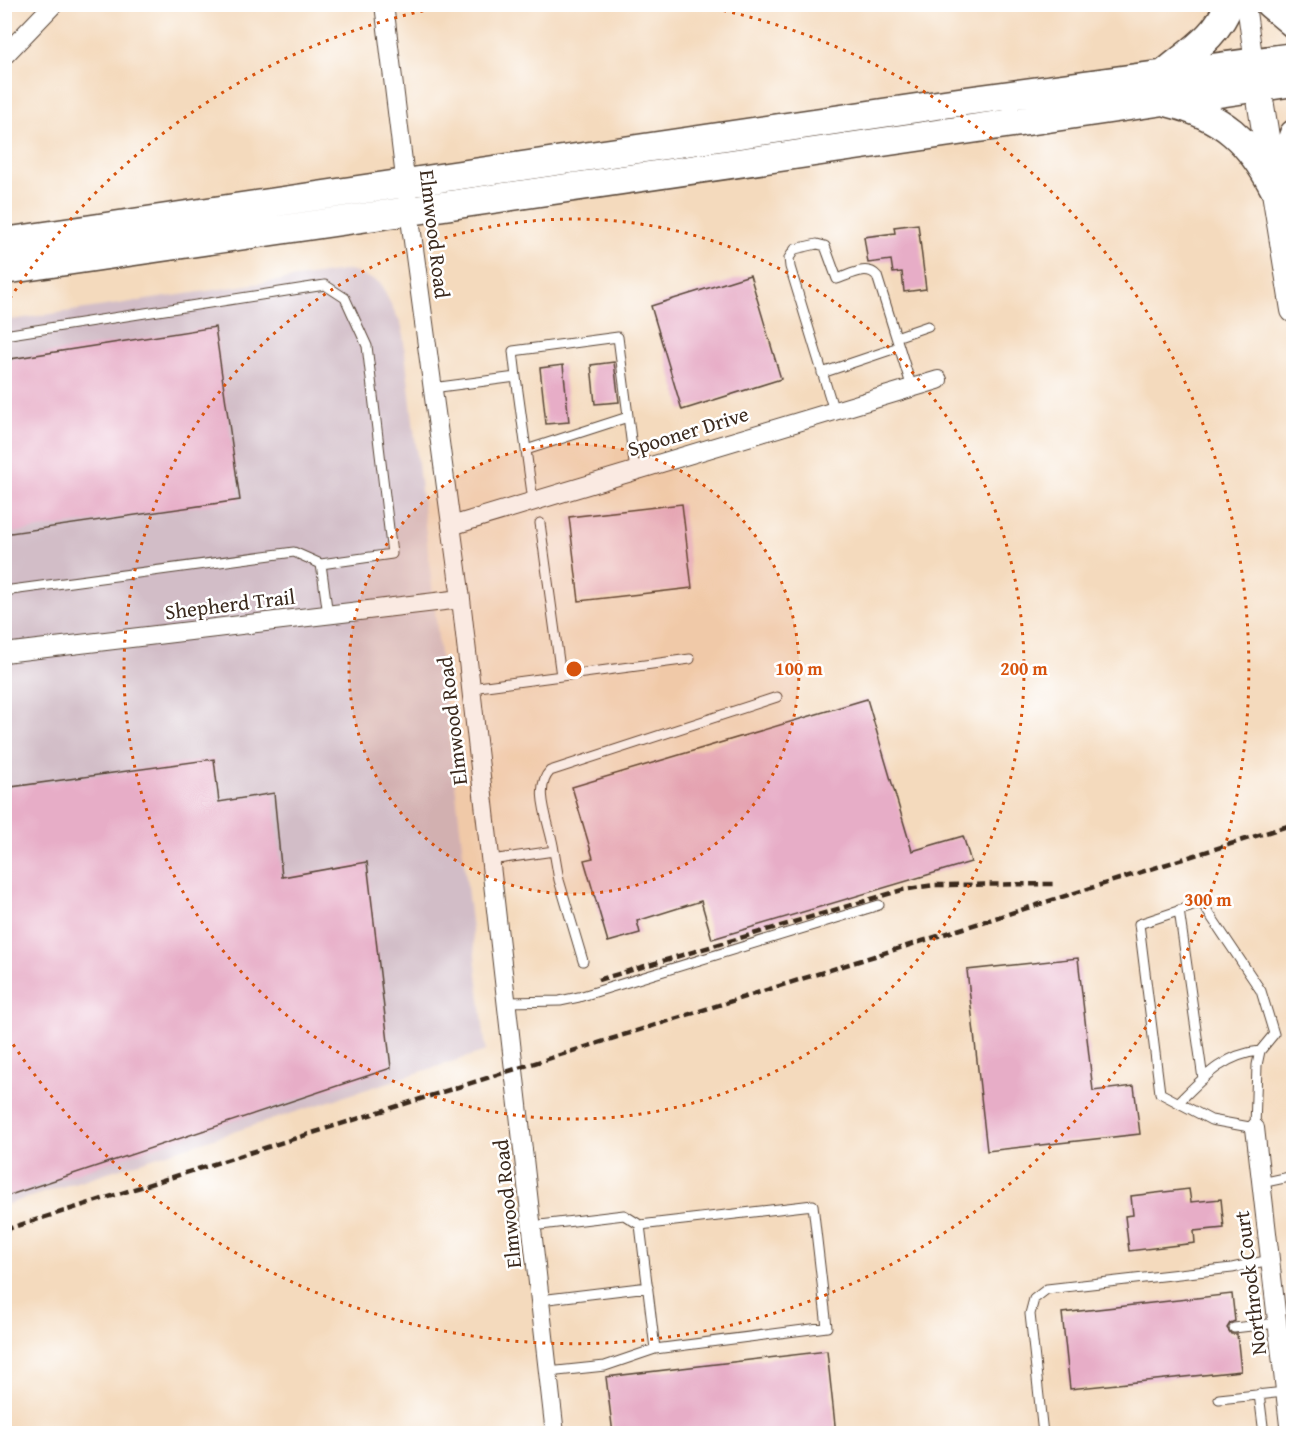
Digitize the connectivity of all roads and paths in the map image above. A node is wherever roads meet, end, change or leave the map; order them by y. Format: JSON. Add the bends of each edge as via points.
{"nodes":[{"id":1,"x":54,"y":4,"type":"edge"},
{"id":2,"x":384,"y":4,"type":"edge"},
{"id":3,"x":1229,"y":4,"type":"edge"},
{"id":4,"x":1246,"y":4,"type":"edge"},
{"id":5,"x":1270,"y":4,"type":"edge"},
{"id":6,"x":1293,"y":24,"type":"edge"},
{"id":7,"x":4,"y":56,"type":"edge"},
{"id":8,"x":1293,"y":57,"type":"edge"},
{"id":9,"x":1256,"y":75,"type":"junction"},
{"id":10,"x":1293,"y":82,"type":"edge"},
{"id":11,"x":1163,"y":88,"type":"junction"},
{"id":12,"x":1293,"y":134,"type":"edge"},
{"id":13,"x":405,"y":183,"type":"junction"},
{"id":14,"x":1274,"y":188,"type":"junction"},
{"id":15,"x":409,"y":211,"type":"junction"},
{"id":16,"x":4,"y":242,"type":"edge"},
{"id":17,"x":4,"y":270,"type":"edge"},
{"id":18,"x":1293,"y":310,"type":"edge"},
{"id":19,"x":928,"y":326,"type":"dead end"},
{"id":20,"x":4,"y":335,"type":"edge"},
{"id":21,"x":896,"y":337,"type":"junction"},
{"id":22,"x":899,"y":347,"type":"junction"},
{"id":23,"x":822,"y":373,"type":"junction"},
{"id":24,"x":516,"y":377,"type":"junction"},
{"id":25,"x":938,"y":380,"type":"dead end"},
{"id":26,"x":432,"y":388,"type":"junction"},
{"id":27,"x":912,"y":388,"type":"junction"},
{"id":28,"x":834,"y":411,"type":"junction"},
{"id":29,"x":628,"y":417,"type":"junction"},
{"id":30,"x":526,"y":450,"type":"junction"},
{"id":31,"x":635,"y":471,"type":"junction"},
{"id":32,"x":533,"y":501,"type":"junction"},
{"id":33,"x":540,"y":523,"type":"dead end"},
{"id":34,"x":451,"y":526,"type":"junction"},
{"id":35,"x":321,"y":564,"type":"junction"},
{"id":36,"x":4,"y":591,"type":"edge"},
{"id":37,"x":461,"y":599,"type":"junction"},
{"id":38,"x":328,"y":615,"type":"junction"},
{"id":39,"x":4,"y":653,"type":"edge"},
{"id":40,"x":690,"y":659,"type":"dead end"},
{"id":41,"x":561,"y":676,"type":"junction"},
{"id":42,"x":471,"y":688,"type":"junction"},
{"id":43,"x":777,"y":697,"type":"dead end"},
{"id":44,"x":554,"y":851,"type":"junction"},
{"id":45,"x":491,"y":860,"type":"junction"},
{"id":46,"x":879,"y":905,"type":"dead end"},
{"id":47,"x":1179,"y":910,"type":"junction"},
{"id":48,"x":584,"y":961,"type":"dead end"},
{"id":49,"x":508,"y":1002,"type":"junction"},
{"id":50,"x":1260,"y":1051,"type":"junction"},
{"id":51,"x":1203,"y":1079,"type":"junction"},
{"id":52,"x":1179,"y":1102,"type":"junction"},
{"id":53,"x":1255,"y":1128,"type":"junction"},
{"id":54,"x":1293,"y":1176,"type":"edge"},
{"id":55,"x":1261,"y":1183,"type":"junction"},
{"id":56,"x":640,"y":1225,"type":"junction"},
{"id":57,"x":532,"y":1226,"type":"junction"},
{"id":58,"x":1270,"y":1260,"type":"junction"},
{"id":59,"x":648,"y":1287,"type":"junction"},
{"id":60,"x":540,"y":1300,"type":"junction"},
{"id":61,"x":1277,"y":1323,"type":"junction"},
{"id":62,"x":1234,"y":1328,"type":"dead end"},
{"id":63,"x":655,"y":1349,"type":"junction"},
{"id":64,"x":548,"y":1372,"type":"junction"},
{"id":65,"x":1285,"y":1392,"type":"junction"},
{"id":66,"x":1259,"y":1394,"type":"junction"},
{"id":67,"x":1219,"y":1399,"type":"dead end"},
{"id":68,"x":555,"y":1434,"type":"edge"},
{"id":69,"x":1043,"y":1434,"type":"edge"},
{"id":70,"x":1264,"y":1434,"type":"edge"},
{"id":71,"x":1290,"y":1434,"type":"edge"}],
"edges":[{"from":1,"to":7,"type":"street"},
{"from":2,"to":13,"type":"street","name":"Elmwood Road"},
{"from":3,"to":11,"type":"main road","via":[[1225,18],[1211,36]]},
{"from":4,"to":9,"type":"street"},
{"from":5,"to":6,"type":"main road"},
{"from":8,"to":9,"type":"main road"},
{"from":9,"to":10,"type":"main road"},
{"from":9,"to":11,"type":"main road"},
{"from":9,"to":14,"type":"main road"},
{"from":11,"to":13,"type":"main road"},
{"from":11,"to":14,"type":"main road","via":[[1207,114],[1248,147],[1262,163]]},
{"from":11,"to":15,"type":"main road"},
{"from":12,"to":14,"type":"main road"},
{"from":13,"to":15,"type":"street","name":"Elmwood Road"},
{"from":13,"to":16,"type":"main road"},
{"from":14,"to":18,"type":"main road"},
{"from":15,"to":17,"type":"main road"},
{"from":15,"to":26,"type":"street","name":"Elmwood Road"},
{"from":19,"to":21,"type":"lane"},
{"from":20,"to":35,"type":"lane","via":[[325,285],[345,298],[367,346],[392,554]]},
{"from":21,"to":22,"type":"lane"},
{"from":21,"to":23,"type":"lane","via":[[873,271],[837,279],[825,246],[795,249],[789,258],[790,267]]},
{"from":22,"to":23,"type":"lane"},
{"from":22,"to":27,"type":"lane"},
{"from":23,"to":28,"type":"lane"},
{"from":24,"to":26,"type":"lane"},
{"from":24,"to":29,"type":"lane","via":[[513,351],[618,337]]},
{"from":24,"to":30,"type":"lane"},
{"from":25,"to":27,"type":"street","name":"Spooner Drive"},
{"from":26,"to":34,"type":"street","name":"Elmwood Road"},
{"from":27,"to":28,"type":"street","name":"Spooner Drive"},
{"from":28,"to":31,"type":"street","name":"Spooner Drive"},
{"from":29,"to":30,"type":"lane"},
{"from":29,"to":31,"type":"lane"},
{"from":30,"to":32,"type":"lane"},
{"from":31,"to":32,"type":"street","name":"Spooner Drive"},
{"from":32,"to":34,"type":"street","name":"Spooner Drive"},
{"from":33,"to":41,"type":"lane"},
{"from":34,"to":37,"type":"street","name":"Elmwood Road"},
{"from":35,"to":36,"type":"lane","via":[[294,552]]},
{"from":35,"to":38,"type":"lane"},
{"from":37,"to":38,"type":"street","name":"Shepherd Trail"},
{"from":37,"to":42,"type":"street","name":"Elmwood Road"},
{"from":38,"to":39,"type":"street","name":"Shepherd Trail"},
{"from":40,"to":41,"type":"lane"},
{"from":41,"to":42,"type":"lane"},
{"from":42,"to":45,"type":"street","name":"Elmwood Road"},
{"from":43,"to":44,"type":"lane","via":[[550,771],[540,789]]},
{"from":44,"to":45,"type":"lane"},
{"from":44,"to":48,"type":"lane","via":[[558,880]]},
{"from":45,"to":49,"type":"street","name":"Elmwood Road"},
{"from":46,"to":49,"type":"lane","via":[[579,997]]},
{"from":47,"to":50,"type":"lane","via":[[1202,903],[1261,991],[1274,1034]]},
{"from":47,"to":51,"type":"lane"},
{"from":47,"to":52,"type":"lane","via":[[1139,924],[1160,1093]]},
{"from":49,"to":57,"type":"street","name":"Elmwood Road"},
{"from":50,"to":51,"type":"lane","via":[[1242,1053],[1215,1067]]},
{"from":50,"to":53,"type":"lane"},
{"from":51,"to":52,"type":"lane"},
{"from":52,"to":53,"type":"lane","via":[[1211,1120]]},
{"from":53,"to":55,"type":"street","name":"Northrock Court"},
{"from":54,"to":55,"type":"lane"},
{"from":55,"to":58,"type":"street","name":"Northrock Court"},
{"from":56,"to":57,"type":"lane","via":[[624,1215]]},
{"from":56,"to":59,"type":"lane"},
{"from":56,"to":63,"type":"lane","via":[[813,1205],[827,1327]]},
{"from":57,"to":60,"type":"street","name":"Elmwood Road"},
{"from":58,"to":61,"type":"street","name":"Northrock Court"},
{"from":58,"to":69,"type":"lane","via":[[1232,1268],[1047,1289],[1034,1299],[1030,1314]]},
{"from":59,"to":60,"type":"lane"},
{"from":59,"to":63,"type":"lane"},
{"from":60,"to":64,"type":"street","name":"Elmwood Road"},
{"from":61,"to":62,"type":"lane"},
{"from":61,"to":65,"type":"street","name":"Northrock Court"},
{"from":63,"to":64,"type":"lane","via":[[605,1366]]},
{"from":64,"to":68,"type":"street","name":"Elmwood Road"},
{"from":65,"to":66,"type":"lane"},
{"from":65,"to":71,"type":"street","name":"Northrock Court"},
{"from":66,"to":67,"type":"lane"},
{"from":66,"to":70,"type":"lane"}]}
